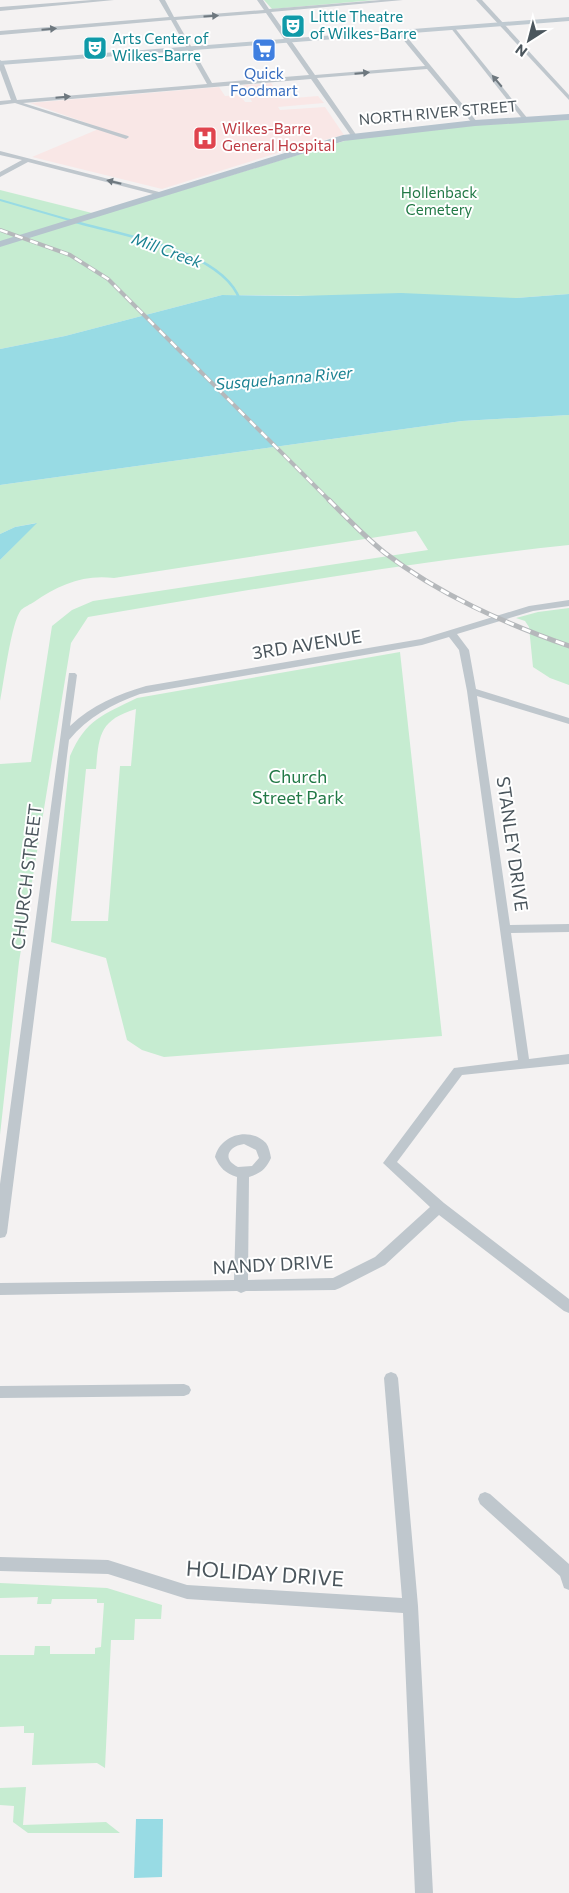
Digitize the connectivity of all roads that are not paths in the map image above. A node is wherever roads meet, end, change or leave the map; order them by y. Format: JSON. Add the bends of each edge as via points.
{"nodes":[{"id":1,"x":111,"y":0,"type":"edge"},
{"id":2,"x":162,"y":0,"type":"edge"},
{"id":3,"x":260,"y":0,"type":"edge"},
{"id":4,"x":400,"y":0,"type":"edge"},
{"id":5,"x":479,"y":0,"type":"edge"},
{"id":6,"x":0,"y":9,"type":"edge"},
{"id":7,"x":268,"y":11,"type":"junction"},
{"id":8,"x":172,"y":18,"type":"junction"},
{"id":9,"x":569,"y":19,"type":"edge"},
{"id":10,"x":501,"y":24,"type":"junction"},
{"id":11,"x":452,"y":28,"type":"junction"},
{"id":12,"x":0,"y":32,"type":"edge"},
{"id":13,"x":400,"y":32,"type":"junction"},
{"id":14,"x":290,"y":41,"type":"junction"},
{"id":15,"x":189,"y":49,"type":"junction"},
{"id":16,"x":0,"y":63,"type":"edge"},
{"id":17,"x":429,"y":67,"type":"junction"},
{"id":18,"x":313,"y":77,"type":"junction"},
{"id":19,"x":210,"y":85,"type":"junction"},
{"id":20,"x":569,"y":98,"type":"edge"},
{"id":21,"x":14,"y":102,"type":"junction"},
{"id":22,"x":0,"y":103,"type":"edge"},
{"id":23,"x":569,"y":117,"type":"edge"},
{"id":24,"x":526,"y":120,"type":"junction"},
{"id":25,"x":475,"y":123,"type":"junction"},
{"id":26,"x":354,"y":136,"type":"junction"},
{"id":27,"x":126,"y":137,"type":"dead end"},
{"id":28,"x":0,"y":153,"type":"edge"},
{"id":29,"x":27,"y":160,"type":"junction"},
{"id":30,"x":0,"y":175,"type":"edge"},
{"id":31,"x":161,"y":194,"type":"junction"},
{"id":32,"x":0,"y":244,"type":"edge"},
{"id":33,"x":569,"y":603,"type":"edge"},
{"id":34,"x":452,"y":634,"type":"junction"},
{"id":35,"x":72,"y":675,"type":"dead end"},
{"id":36,"x":472,"y":692,"type":"junction"},
{"id":37,"x":569,"y":721,"type":"edge"},
{"id":38,"x":62,"y":742,"type":"junction"},
{"id":39,"x":569,"y":928,"type":"edge"},
{"id":40,"x":507,"y":929,"type":"junction"},
{"id":41,"x":569,"y":1059,"type":"edge"},
{"id":42,"x":524,"y":1063,"type":"junction"},
{"id":43,"x":243,"y":1173,"type":"dead end"},
{"id":44,"x":439,"y":1207,"type":"junction"},
{"id":45,"x":0,"y":1233,"type":"edge"},
{"id":46,"x":241,"y":1287,"type":"junction"},
{"id":47,"x":0,"y":1289,"type":"edge"},
{"id":48,"x":569,"y":1307,"type":"edge"},
{"id":49,"x":391,"y":1378,"type":"dead end"},
{"id":50,"x":184,"y":1390,"type":"dead end"},
{"id":51,"x":0,"y":1392,"type":"edge"},
{"id":52,"x":485,"y":1499,"type":"dead end"},
{"id":53,"x":0,"y":1564,"type":"edge"},
{"id":54,"x":569,"y":1583,"type":"edge"},
{"id":55,"x":410,"y":1606,"type":"junction"},
{"id":56,"x":424,"y":1893,"type":"edge"}],
"edges":[{"from":1,"to":6,"type":"street"},
{"from":2,"to":8,"type":"street"},
{"from":3,"to":7,"type":"street"},
{"from":4,"to":7,"type":"street"},
{"from":5,"to":10,"type":"street"},
{"from":8,"to":7,"type":"street","one_way":true},
{"from":7,"to":14,"type":"street"},
{"from":12,"to":8,"type":"street","one_way":true},
{"from":8,"to":15,"type":"street"},
{"from":9,"to":10,"type":"main road"},
{"from":10,"to":11,"type":"main road"},
{"from":10,"to":20,"type":"street"},
{"from":11,"to":13,"type":"main road"},
{"from":24,"to":11,"type":"street","one_way":true},
{"from":13,"to":14,"type":"main road"},
{"from":13,"to":17,"type":"street"},
{"from":14,"to":15,"type":"main road"},
{"from":14,"to":18,"type":"street"},
{"from":15,"to":16,"type":"main road"},
{"from":15,"to":19,"type":"street"},
{"from":16,"to":21,"type":"street"},
{"from":18,"to":17,"type":"street","one_way":true},
{"from":17,"to":25,"type":"street"},
{"from":18,"to":19,"type":"street"},
{"from":18,"to":26,"type":"street"},
{"from":21,"to":19,"type":"street","one_way":true},
{"from":21,"to":22,"type":"street"},
{"from":21,"to":27,"type":"street"},
{"from":23,"to":24,"type":"main road","name":"NORTH RIVER STREET"},
{"from":24,"to":25,"type":"main road","name":"NORTH RIVER STREET"},
{"from":25,"to":26,"type":"main road","name":"NORTH RIVER STREET"},
{"from":26,"to":31,"type":"main road","name":"NORTH RIVER STREET"},
{"from":28,"to":29,"type":"street"},
{"from":29,"to":30,"type":"street"},
{"from":31,"to":29,"type":"street","one_way":true},
{"from":31,"to":32,"type":"main road","name":"NORTH RIVER STREET"},
{"from":33,"to":34,"type":"street","name":"3RD AVENUE","via":[[532,608]]},
{"from":34,"to":36,"type":"street","name":"STANLEY DRIVE","via":[[464,650]]},
{"from":34,"to":38,"type":"street","name":"3RD AVENUE","via":[[394,647],[149,688],[121,697],[97,710],[78,723]]},
{"from":35,"to":38,"type":"street","name":"CHURCH STREET"},
{"from":36,"to":37,"type":"street"},
{"from":36,"to":40,"type":"street","name":"STANLEY DRIVE"},
{"from":38,"to":45,"type":"street","name":"CHURCH STREET"},
{"from":39,"to":40,"type":"street"},
{"from":40,"to":42,"type":"street","name":"STANLEY DRIVE"},
{"from":41,"to":42,"type":"street"},
{"from":42,"to":44,"type":"street","via":[[458,1071],[389,1163]]},
{"from":43,"to":46,"type":"street"},
{"from":44,"to":46,"type":"street","name":"NANDY DRIVE","via":[[380,1261],[335,1284]]},
{"from":44,"to":48,"type":"street"},
{"from":46,"to":47,"type":"street","name":"NANDY DRIVE"},
{"from":49,"to":55,"type":"street"},
{"from":50,"to":51,"type":"street"},
{"from":52,"to":54,"type":"street","via":[[567,1572]]},
{"from":53,"to":55,"type":"street","name":"HOLIDAY DRIVE","via":[[108,1567],[187,1592]]},
{"from":55,"to":56,"type":"street"}]}
